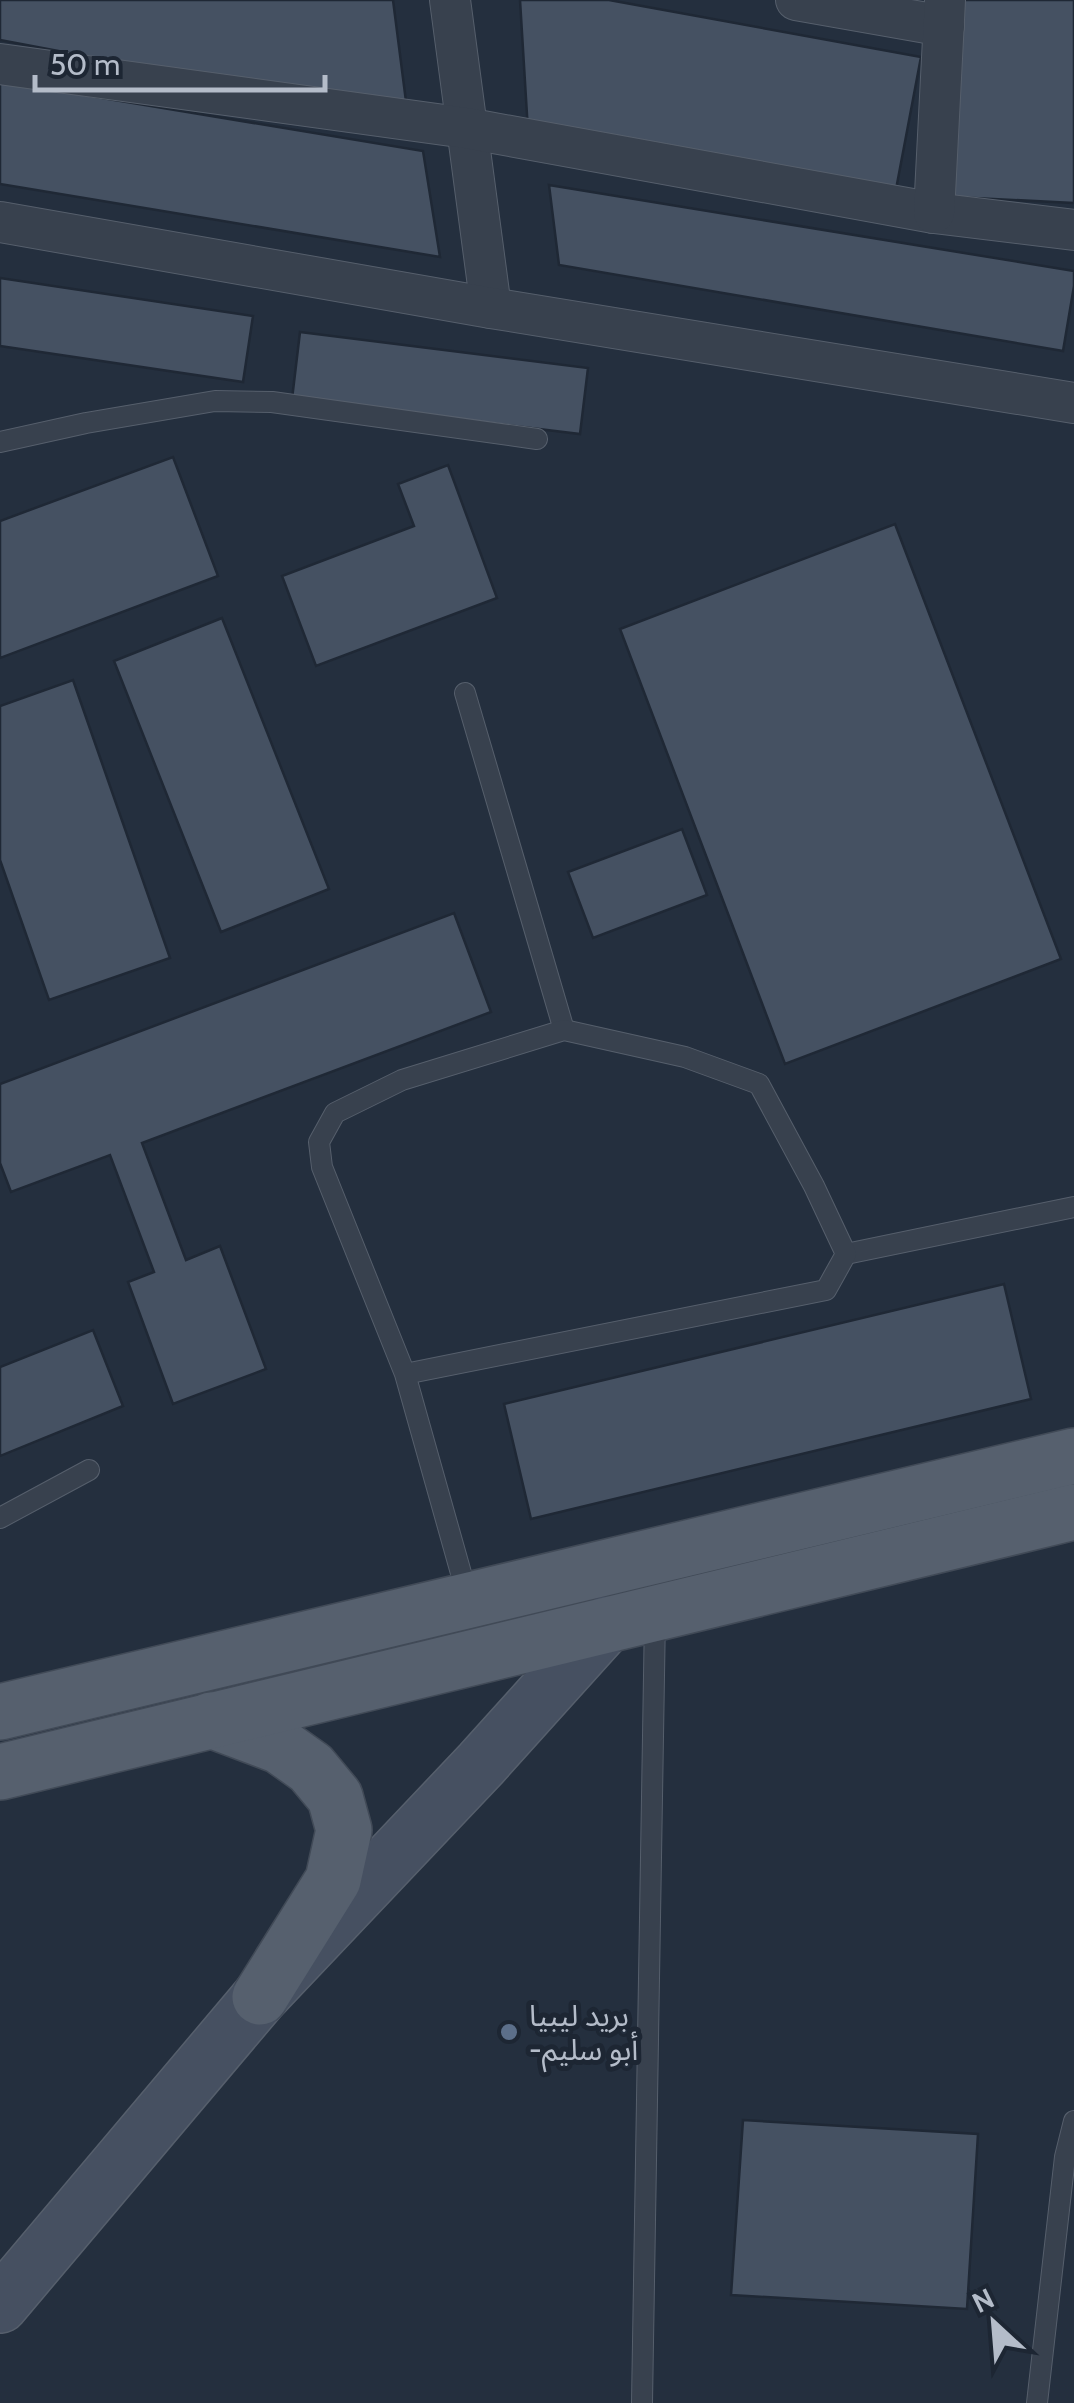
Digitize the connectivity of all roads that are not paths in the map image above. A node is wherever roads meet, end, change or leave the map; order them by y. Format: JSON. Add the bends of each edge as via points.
{"nodes":[{"id":1,"x":450,"y":0,"type":"edge"},
{"id":2,"x":796,"y":0,"type":"edge"},
{"id":3,"x":945,"y":13,"type":"edge"},
{"id":4,"x":0,"y":64,"type":"edge"},
{"id":5,"x":466,"y":128,"type":"junction"},
{"id":6,"x":934,"y":213,"type":"junction"},
{"id":7,"x":0,"y":222,"type":"edge"},
{"id":8,"x":1074,"y":230,"type":"edge"},
{"id":9,"x":491,"y":308,"type":"junction"},
{"id":10,"x":1074,"y":404,"type":"edge"},
{"id":11,"x":536,"y":439,"type":"dead end"},
{"id":12,"x":0,"y":442,"type":"edge"},
{"id":13,"x":465,"y":693,"type":"dead end"},
{"id":14,"x":564,"y":1030,"type":"junction"},
{"id":15,"x":1074,"y":1208,"type":"edge"},
{"id":16,"x":846,"y":1254,"type":"junction"},
{"id":17,"x":404,"y":1374,"type":"junction"},
{"id":18,"x":1074,"y":1456,"type":"edge"},
{"id":19,"x":90,"y":1470,"type":"dead end"},
{"id":20,"x":1074,"y":1512,"type":"edge"},
{"id":21,"x":0,"y":1518,"type":"edge"},
{"id":22,"x":468,"y":1599,"type":"junction"},
{"id":23,"x":631,"y":1619,"type":"junction"},
{"id":24,"x":0,"y":1712,"type":"edge"},
{"id":25,"x":211,"y":1720,"type":"junction"},
{"id":26,"x":0,"y":1772,"type":"edge"},
{"id":27,"x":260,"y":1997,"type":"junction"},
{"id":28,"x":1074,"y":2121,"type":"edge"},
{"id":29,"x":0,"y":2305,"type":"edge"},
{"id":30,"x":642,"y":2403,"type":"edge"},
{"id":31,"x":1037,"y":2403,"type":"edge"}],
"edges":[{"from":1,"to":5,"type":"street"},
{"from":2,"to":3,"type":"street"},
{"from":3,"to":6,"type":"street"},
{"from":4,"to":5,"type":"street"},
{"from":5,"to":6,"type":"street"},
{"from":5,"to":9,"type":"street"},
{"from":6,"to":8,"type":"street"},
{"from":7,"to":9,"type":"street"},
{"from":9,"to":10,"type":"street"},
{"from":11,"to":12,"type":"lane","via":[[272,402],[215,401]]},
{"from":13,"to":14,"type":"lane"},
{"from":14,"to":16,"type":"lane","via":[[685,1057],[759,1084]]},
{"from":14,"to":17,"type":"lane","via":[[402,1080],[335,1113],[319,1142],[322,1166]]},
{"from":15,"to":16,"type":"lane"},
{"from":16,"to":17,"type":"lane","via":[[826,1290]]},
{"from":17,"to":22,"type":"lane"},
{"from":18,"to":22,"type":"main road"},
{"from":19,"to":21,"type":"lane"},
{"from":20,"to":23,"type":"main road"},
{"from":22,"to":24,"type":"main road"},
{"from":23,"to":25,"type":"main road"},
{"from":23,"to":27,"type":"main road","via":[[481,1764]]},
{"from":23,"to":30,"type":"lane"},
{"from":25,"to":26,"type":"main road"},
{"from":25,"to":27,"type":"main road","via":[[280,1746],[311,1768],[335,1798],[344,1830],[333,1880]]},
{"from":27,"to":29,"type":"main road"},
{"from":28,"to":31,"type":"lane"}]}
